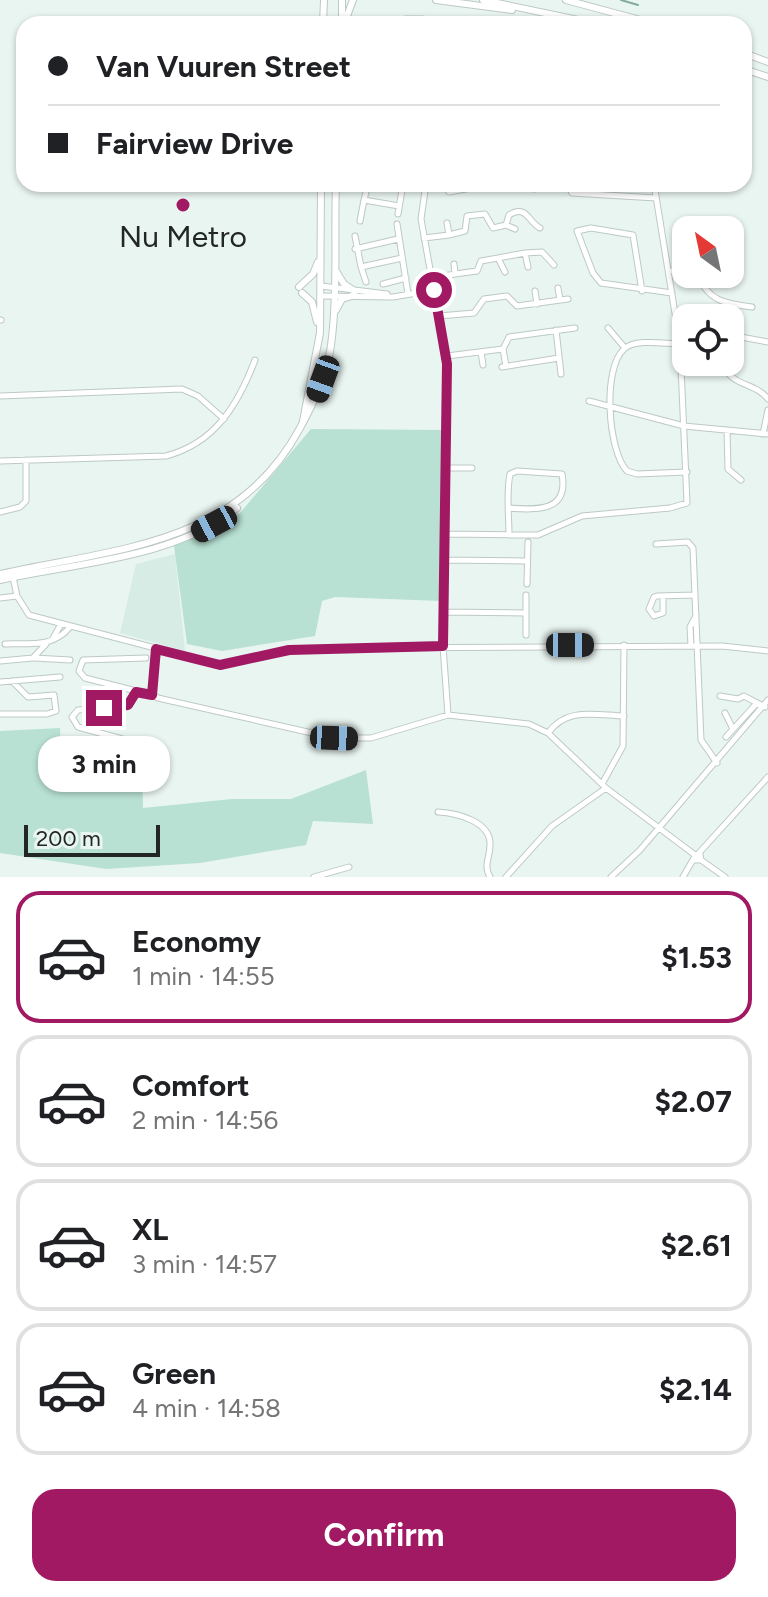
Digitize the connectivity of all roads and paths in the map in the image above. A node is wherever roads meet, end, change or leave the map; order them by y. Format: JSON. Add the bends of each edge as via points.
{"nodes":[{"id":1,"x":436,"y":0,"type":"edge"},
{"id":2,"x":483,"y":0,"type":"edge"},
{"id":3,"x":566,"y":0,"type":"edge"},
{"id":4,"x":552,"y":14,"type":"junction"},
{"id":5,"x":561,"y":16,"type":"edge"},
{"id":6,"x":625,"y":16,"type":"edge"},
{"id":7,"x":321,"y":192,"type":"edge"},
{"id":8,"x":336,"y":192,"type":"edge"},
{"id":9,"x":366,"y":192,"type":"edge"},
{"id":10,"x":402,"y":192,"type":"edge"},
{"id":11,"x":425,"y":192,"type":"edge"},
{"id":12,"x":570,"y":192,"type":"edge"},
{"id":13,"x":655,"y":192,"type":"edge"},
{"id":14,"x":656,"y":198,"type":"junction"},
{"id":15,"x":364,"y":200,"type":"junction"},
{"id":16,"x":399,"y":206,"type":"junction"},
{"id":17,"x":398,"y":214,"type":"dead end"},
{"id":18,"x":360,"y":221,"type":"dead end"},
{"id":19,"x":447,"y":223,"type":"dead end"},
{"id":20,"x":397,"y":224,"type":"dead end"},
{"id":21,"x":506,"y":225,"type":"junction"},
{"id":22,"x":540,"y":228,"type":"dead end"},
{"id":23,"x":515,"y":229,"type":"dead end"},
{"id":24,"x":449,"y":235,"type":"junction"},
{"id":25,"x":355,"y":236,"type":"dead end"},
{"id":26,"x":424,"y":238,"type":"junction"},
{"id":27,"x":398,"y":239,"type":"junction"},
{"id":28,"x":355,"y":249,"type":"junction"},
{"id":29,"x":525,"y":253,"type":"junction"},
{"id":30,"x":320,"y":255,"type":"junction"},
{"id":31,"x":402,"y":258,"type":"junction"},
{"id":32,"x":498,"y":258,"type":"junction"},
{"id":33,"x":333,"y":264,"type":"junction"},
{"id":34,"x":454,"y":264,"type":"dead end"},
{"id":35,"x":554,"y":265,"type":"dead end"},
{"id":36,"x":361,"y":267,"type":"junction"},
{"id":37,"x":528,"y":267,"type":"dead end"},
{"id":38,"x":669,"y":271,"type":"junction"},
{"id":39,"x":672,"y":271,"type":"edge"},
{"id":40,"x":505,"y":272,"type":"dead end"},
{"id":41,"x":455,"y":274,"type":"junction"},
{"id":42,"x":406,"y":278,"type":"junction"},
{"id":43,"x":432,"y":278,"type":"junction"},
{"id":44,"x":366,"y":282,"type":"dead end"},
{"id":45,"x":383,"y":284,"type":"dead end"},
{"id":46,"x":321,"y":286,"type":"junction"},
{"id":47,"x":335,"y":286,"type":"junction"},
{"id":48,"x":558,"y":288,"type":"dead end"},
{"id":49,"x":706,"y":288,"type":"edge"},
{"id":50,"x":434,"y":290,"type":"junction"},
{"id":51,"x":535,"y":291,"type":"dead end"},
{"id":52,"x":642,"y":291,"type":"junction"},
{"id":53,"x":354,"y":292,"type":"junction"},
{"id":54,"x":672,"y":293,"type":"junction"},
{"id":55,"x":408,"y":294,"type":"junction"},
{"id":56,"x":335,"y":295,"type":"junction"},
{"id":57,"x":321,"y":296,"type":"junction"},
{"id":58,"x":568,"y":299,"type":"dead end"},
{"id":59,"x":560,"y":300,"type":"junction"},
{"id":60,"x":537,"y":304,"type":"junction"},
{"id":61,"x":674,"y":304,"type":"edge"},
{"id":62,"x":752,"y":307,"type":"dead end"},
{"id":63,"x":439,"y":316,"type":"junction"},
{"id":64,"x":334,"y":317,"type":"junction"},
{"id":65,"x":575,"y":328,"type":"dead end"},
{"id":66,"x":608,"y":328,"type":"dead end"},
{"id":67,"x":556,"y":330,"type":"junction"},
{"id":68,"x":320,"y":333,"type":"junction"},
{"id":69,"x":744,"y":338,"type":"edge"},
{"id":70,"x":768,"y":342,"type":"edge"},
{"id":71,"x":672,"y":344,"type":"edge"},
{"id":72,"x":625,"y":348,"type":"junction"},
{"id":73,"x":503,"y":349,"type":"junction"},
{"id":74,"x":481,"y":352,"type":"junction"},
{"id":75,"x":447,"y":356,"type":"junction"},
{"id":76,"x":559,"y":358,"type":"junction"},
{"id":77,"x":255,"y":360,"type":"dead end"},
{"id":78,"x":483,"y":365,"type":"dead end"},
{"id":79,"x":561,"y":374,"type":"dead end"},
{"id":80,"x":682,"y":376,"type":"edge"},
{"id":81,"x":729,"y":376,"type":"edge"},
{"id":82,"x":0,"y":396,"type":"edge"},
{"id":83,"x":768,"y":399,"type":"edge"},
{"id":84,"x":589,"y":401,"type":"dead end"},
{"id":85,"x":610,"y":406,"type":"junction"},
{"id":86,"x":768,"y":410,"type":"edge"},
{"id":87,"x":224,"y":419,"type":"junction"},
{"id":88,"x":303,"y":424,"type":"junction"},
{"id":89,"x":684,"y":426,"type":"junction"},
{"id":90,"x":727,"y":430,"type":"junction"},
{"id":91,"x":765,"y":434,"type":"edge"},
{"id":92,"x":26,"y":460,"type":"junction"},
{"id":93,"x":0,"y":461,"type":"edge"},
{"id":94,"x":445,"y":468,"type":"junction"},
{"id":95,"x":472,"y":468,"type":"dead end"},
{"id":96,"x":687,"y":472,"type":"junction"},
{"id":97,"x":741,"y":480,"type":"dead end"},
{"id":98,"x":509,"y":508,"type":"junction"},
{"id":99,"x":0,"y":512,"type":"edge"},
{"id":100,"x":446,"y":534,"type":"junction"},
{"id":101,"x":509,"y":535,"type":"junction"},
{"id":102,"x":528,"y":542,"type":"dead end"},
{"id":103,"x":656,"y":544,"type":"dead end"},
{"id":104,"x":444,"y":560,"type":"junction"},
{"id":105,"x":527,"y":561,"type":"junction"},
{"id":106,"x":12,"y":574,"type":"junction"},
{"id":107,"x":0,"y":577,"type":"edge"},
{"id":108,"x":527,"y":584,"type":"dead end"},
{"id":109,"x":526,"y":595,"type":"dead end"},
{"id":110,"x":695,"y":595,"type":"junction"},
{"id":111,"x":17,"y":596,"type":"junction"},
{"id":112,"x":663,"y":596,"type":"dead end"},
{"id":113,"x":0,"y":598,"type":"edge"},
{"id":114,"x":444,"y":612,"type":"junction"},
{"id":115,"x":526,"y":613,"type":"junction"},
{"id":116,"x":61,"y":624,"type":"junction"},
{"id":117,"x":70,"y":627,"type":"junction"},
{"id":118,"x":526,"y":635,"type":"dead end"},
{"id":119,"x":49,"y":642,"type":"junction"},
{"id":120,"x":5,"y":644,"type":"dead end"},
{"id":121,"x":624,"y":645,"type":"junction"},
{"id":122,"x":443,"y":646,"type":"junction"},
{"id":123,"x":693,"y":646,"type":"junction"},
{"id":124,"x":156,"y":649,"type":"junction"},
{"id":125,"x":768,"y":651,"type":"edge"},
{"id":126,"x":33,"y":658,"type":"junction"},
{"id":127,"x":146,"y":658,"type":"dead end"},
{"id":128,"x":70,"y":660,"type":"dead end"},
{"id":129,"x":0,"y":661,"type":"edge"},
{"id":130,"x":60,"y":677,"type":"dead end"},
{"id":131,"x":12,"y":681,"type":"junction"},
{"id":132,"x":0,"y":682,"type":"edge"},
{"id":133,"x":136,"y":692,"type":"junction"},
{"id":134,"x":152,"y":695,"type":"junction"},
{"id":135,"x":720,"y":696,"type":"dead end"},
{"id":136,"x":768,"y":700,"type":"edge"},
{"id":137,"x":757,"y":703,"type":"junction"},
{"id":138,"x":765,"y":707,"type":"junction"},
{"id":139,"x":725,"y":713,"type":"dead end"},
{"id":140,"x":0,"y":714,"type":"edge"},
{"id":141,"x":448,"y":715,"type":"junction"},
{"id":142,"x":624,"y":716,"type":"junction"},
{"id":143,"x":733,"y":729,"type":"junction"},
{"id":144,"x":548,"y":733,"type":"junction"},
{"id":145,"x":726,"y":737,"type":"dead end"},
{"id":146,"x":66,"y":754,"type":"dead end"},
{"id":147,"x":717,"y":763,"type":"junction"},
{"id":148,"x":768,"y":777,"type":"edge"},
{"id":149,"x":604,"y":786,"type":"junction"},
{"id":150,"x":438,"y":812,"type":"dead end"},
{"id":151,"x":659,"y":829,"type":"junction"},
{"id":152,"x":698,"y":857,"type":"junction"},
{"id":153,"x":349,"y":867,"type":"dead end"},
{"id":154,"x":314,"y":877,"type":"edge"},
{"id":155,"x":490,"y":877,"type":"edge"},
{"id":156,"x":506,"y":877,"type":"edge"},
{"id":157,"x":611,"y":877,"type":"edge"},
{"id":158,"x":685,"y":877,"type":"edge"},
{"id":159,"x":725,"y":877,"type":"edge"}],
"edges":[{"from":1,"to":4,"type":"main road"},
{"from":2,"to":4,"type":"main road"},
{"from":3,"to":6,"type":"main road"},
{"from":4,"to":5,"type":"main road"},
{"from":7,"to":30,"type":"main road"},
{"from":8,"to":33,"type":"main road"},
{"from":9,"to":15,"type":"street"},
{"from":10,"to":16,"type":"street"},
{"from":11,"to":26,"type":"street"},
{"from":12,"to":14,"type":"street"},
{"from":13,"to":14,"type":"street"},
{"from":14,"to":38,"type":"street"},
{"from":15,"to":16,"type":"street"},
{"from":15,"to":18,"type":"street"},
{"from":16,"to":17,"type":"street"},
{"from":19,"to":24,"type":"street"},
{"from":20,"to":27,"type":"street"},
{"from":21,"to":22,"type":"street","via":[[509,215],[520,212]]},
{"from":21,"to":23,"type":"street"},
{"from":21,"to":24,"type":"street","via":[[491,227],[480,213],[467,216],[465,231]]},
{"from":24,"to":26,"type":"street"},
{"from":25,"to":28,"type":"street"},
{"from":26,"to":43,"type":"street"},
{"from":27,"to":28,"type":"street"},
{"from":27,"to":31,"type":"street"},
{"from":28,"to":36,"type":"street"},
{"from":29,"to":32,"type":"street"},
{"from":29,"to":35,"type":"street","via":[[542,252]]},
{"from":29,"to":37,"type":"street"},
{"from":30,"to":46,"type":"main road"},
{"from":30,"to":68,"type":"main road","via":[[300,290],[313,306]]},
{"from":31,"to":36,"type":"street"},
{"from":31,"to":42,"type":"street"},
{"from":32,"to":40,"type":"street"},
{"from":32,"to":41,"type":"street","via":[[481,261],[477,271]]},
{"from":33,"to":47,"type":"main road"},
{"from":33,"to":53,"type":"main road"},
{"from":34,"to":41,"type":"street"},
{"from":36,"to":44,"type":"street"},
{"from":38,"to":39,"type":"street"},
{"from":38,"to":54,"type":"street"},
{"from":41,"to":43,"type":"street"},
{"from":42,"to":45,"type":"street"},
{"from":42,"to":55,"type":"street"},
{"from":43,"to":50,"type":"street"},
{"from":46,"to":47,"type":"street"},
{"from":46,"to":57,"type":"main road"},
{"from":47,"to":53,"type":"street"},
{"from":47,"to":56,"type":"main road"},
{"from":48,"to":59,"type":"street"},
{"from":49,"to":62,"type":"street","via":[[720,301]]},
{"from":50,"to":55,"type":"street"},
{"from":50,"to":63,"type":"street"},
{"from":51,"to":60,"type":"street"},
{"from":52,"to":52,"type":"street","via":[[601,283],[577,231],[633,235]]},
{"from":52,"to":54,"type":"street"},
{"from":53,"to":55,"type":"street"},
{"from":53,"to":56,"type":"street"},
{"from":53,"to":64,"type":"main road","via":[[342,299]]},
{"from":54,"to":61,"type":"street"},
{"from":56,"to":57,"type":"street"},
{"from":56,"to":64,"type":"main road"},
{"from":57,"to":68,"type":"main road"},
{"from":58,"to":59,"type":"street"},
{"from":59,"to":60,"type":"street"},
{"from":60,"to":63,"type":"street","via":[[517,306],[507,296],[484,299],[474,313]]},
{"from":63,"to":75,"type":"street"},
{"from":64,"to":88,"type":"main road","via":[[323,379]]},
{"from":65,"to":67,"type":"street"},
{"from":66,"to":72,"type":"street"},
{"from":67,"to":73,"type":"street","via":[[509,337]]},
{"from":67,"to":76,"type":"street"},
{"from":68,"to":88,"type":"main road"},
{"from":69,"to":70,"type":"street"},
{"from":71,"to":72,"type":"street"},
{"from":72,"to":85,"type":"street","via":[[616,361]]},
{"from":73,"to":74,"type":"street"},
{"from":73,"to":76,"type":"street","via":[[504,366]]},
{"from":74,"to":75,"type":"street"},
{"from":74,"to":78,"type":"street"},
{"from":75,"to":94,"type":"street"},
{"from":76,"to":79,"type":"street"},
{"from":77,"to":87,"type":"street","via":[[239,400]]},
{"from":80,"to":89,"type":"street"},
{"from":81,"to":83,"type":"street"},
{"from":82,"to":87,"type":"street","via":[[182,389]]},
{"from":84,"to":85,"type":"street"},
{"from":85,"to":89,"type":"street"},
{"from":85,"to":96,"type":"street","via":[[627,471]]},
{"from":86,"to":91,"type":"street"},
{"from":87,"to":92,"type":"street","via":[[197,444],[166,456]]},
{"from":88,"to":106,"type":"main road","via":[[279,463],[241,502],[176,536]]},
{"from":89,"to":90,"type":"street"},
{"from":89,"to":96,"type":"street"},
{"from":90,"to":91,"type":"street"},
{"from":90,"to":97,"type":"street","via":[[728,469]]},
{"from":92,"to":93,"type":"street"},
{"from":92,"to":99,"type":"street","via":[[26,501]]},
{"from":94,"to":95,"type":"street"},
{"from":94,"to":100,"type":"street"},
{"from":96,"to":101,"type":"street","via":[[688,497],[682,507],[582,516],[545,533]]},
{"from":98,"to":98,"type":"street","via":[[512,472],[562,474],[560,499],[544,508]]},
{"from":98,"to":101,"type":"street"},
{"from":100,"to":101,"type":"street"},
{"from":100,"to":104,"type":"street"},
{"from":102,"to":105,"type":"street"},
{"from":103,"to":110,"type":"street","via":[[692,546]]},
{"from":104,"to":105,"type":"street"},
{"from":104,"to":114,"type":"street"},
{"from":105,"to":108,"type":"street"},
{"from":106,"to":107,"type":"main road"},
{"from":106,"to":111,"type":"street"},
{"from":109,"to":115,"type":"street"},
{"from":110,"to":112,"type":"street"},
{"from":110,"to":123,"type":"street"},
{"from":111,"to":113,"type":"street"},
{"from":111,"to":116,"type":"street","via":[[29,615]]},
{"from":114,"to":115,"type":"street"},
{"from":114,"to":122,"type":"street"},
{"from":115,"to":118,"type":"street"},
{"from":116,"to":117,"type":"street"},
{"from":116,"to":119,"type":"street"},
{"from":117,"to":119,"type":"street"},
{"from":117,"to":124,"type":"street"},
{"from":119,"to":120,"type":"street"},
{"from":119,"to":126,"type":"street"},
{"from":121,"to":122,"type":"street"},
{"from":121,"to":123,"type":"street"},
{"from":121,"to":142,"type":"street"},
{"from":122,"to":124,"type":"street","via":[[289,650],[220,665]]},
{"from":122,"to":141,"type":"street"},
{"from":123,"to":125,"type":"street"},
{"from":123,"to":147,"type":"street","via":[[701,740]]},
{"from":124,"to":134,"type":"street"},
{"from":126,"to":128,"type":"street"},
{"from":126,"to":129,"type":"street"},
{"from":127,"to":133,"type":"street","via":[[87,659],[78,665],[85,678]]},
{"from":130,"to":131,"type":"street"},
{"from":131,"to":132,"type":"street"},
{"from":131,"to":140,"type":"street","via":[[28,697],[54,695],[56,711]]},
{"from":133,"to":134,"type":"street"},
{"from":133,"to":146,"type":"street","via":[[125,706],[78,710],[72,717],[78,727],[133,742],[131,752]]},
{"from":134,"to":141,"type":"street","via":[[334,738],[371,738]]},
{"from":135,"to":137,"type":"street","via":[[744,696]]},
{"from":136,"to":138,"type":"street"},
{"from":137,"to":138,"type":"street"},
{"from":137,"to":143,"type":"street"},
{"from":138,"to":147,"type":"street"},
{"from":139,"to":143,"type":"street"},
{"from":141,"to":144,"type":"street","via":[[512,719]]},
{"from":142,"to":144,"type":"street","via":[[568,715]]},
{"from":142,"to":149,"type":"street","via":[[623,746]]},
{"from":143,"to":145,"type":"street"},
{"from":144,"to":149,"type":"street"},
{"from":147,"to":151,"type":"street"},
{"from":148,"to":152,"type":"street"},
{"from":149,"to":151,"type":"street"},
{"from":149,"to":156,"type":"street","via":[[552,826]]},
{"from":150,"to":155,"type":"street","via":[[461,815],[487,833]]},
{"from":151,"to":152,"type":"street"},
{"from":151,"to":157,"type":"street"},
{"from":152,"to":158,"type":"street"},
{"from":152,"to":159,"type":"street"},
{"from":153,"to":154,"type":"street"}]}
